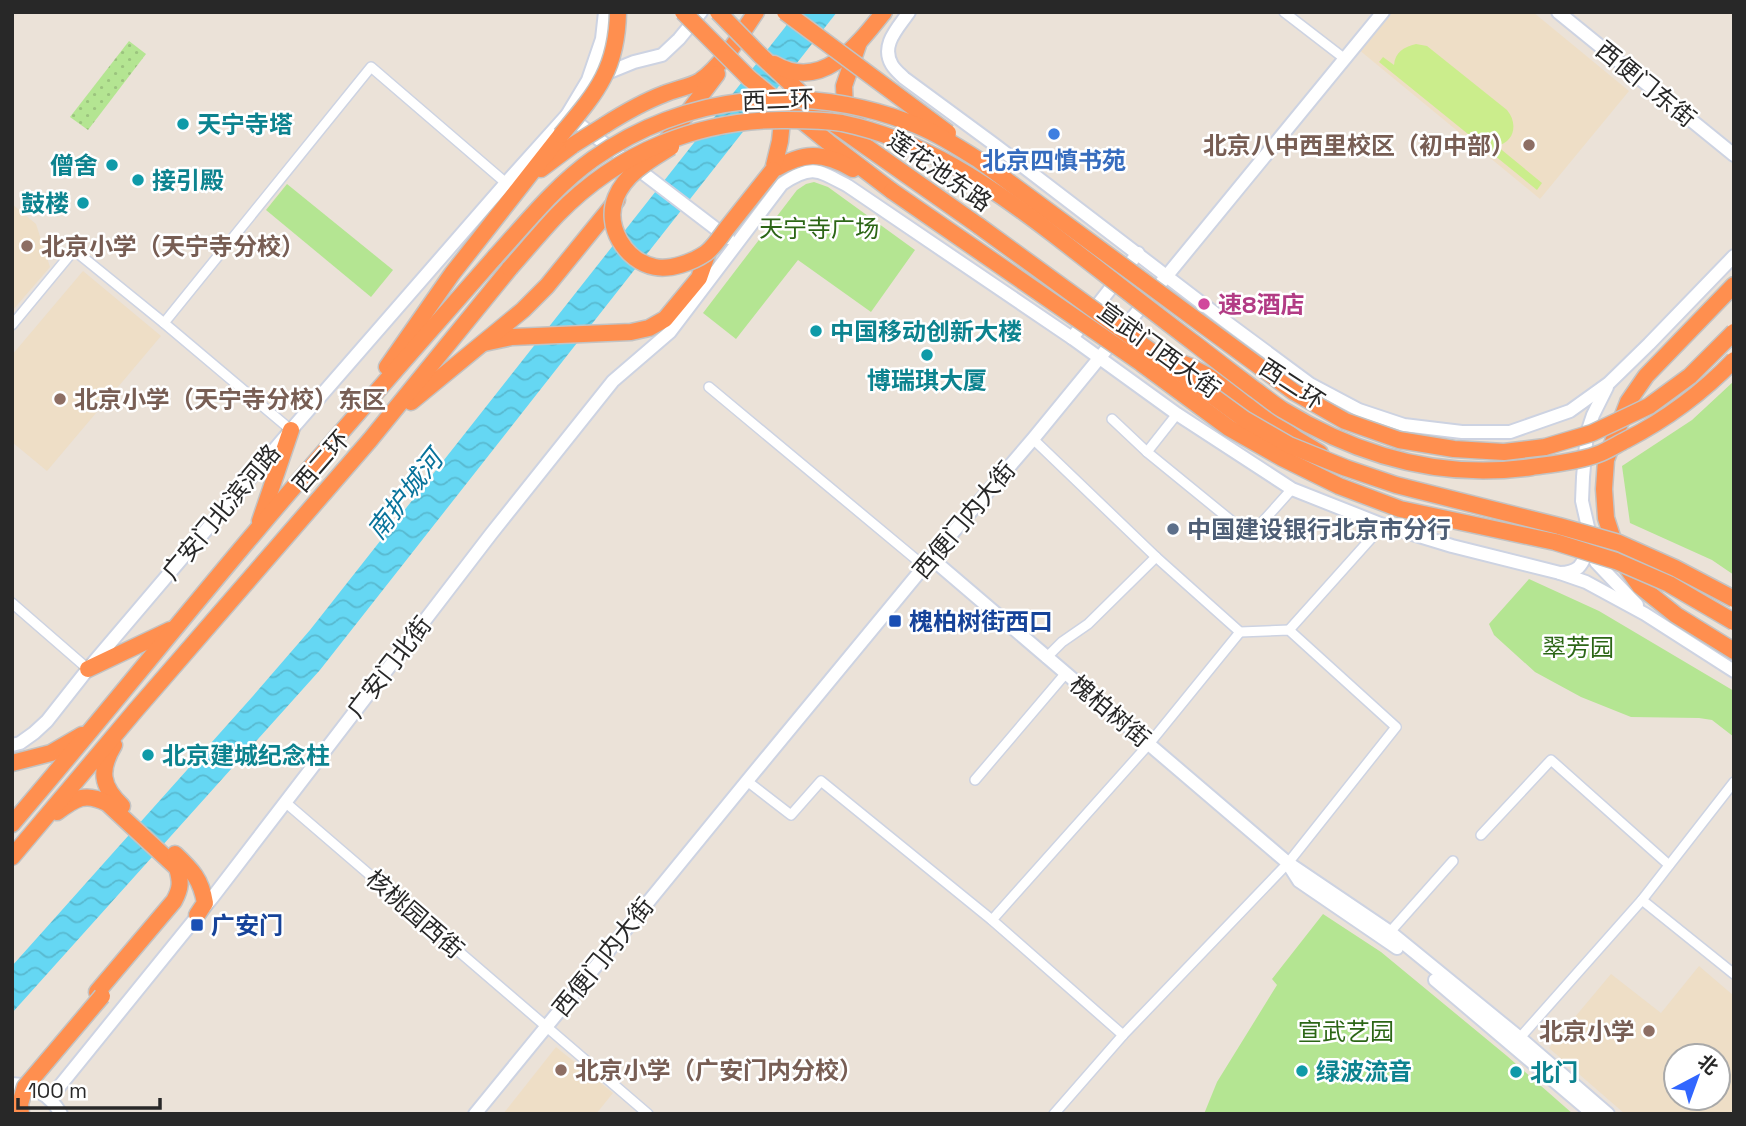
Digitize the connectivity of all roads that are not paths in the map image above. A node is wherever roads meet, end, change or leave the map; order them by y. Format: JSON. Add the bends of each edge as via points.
{"nodes":[{"id":1,"x":606,"y":12,"type":"edge"},
{"id":2,"x":618,"y":12,"type":"edge"},
{"id":3,"x":683,"y":12,"type":"edge"},
{"id":4,"x":701,"y":12,"type":"edge"},
{"id":5,"x":718,"y":12,"type":"edge"},
{"id":6,"x":756,"y":12,"type":"edge"},
{"id":7,"x":785,"y":12,"type":"edge"},
{"id":8,"x":884,"y":12,"type":"edge"},
{"id":9,"x":909,"y":12,"type":"edge"},
{"id":10,"x":1284,"y":12,"type":"edge"},
{"id":11,"x":1383,"y":12,"type":"edge"},
{"id":12,"x":1558,"y":12,"type":"edge"},
{"id":13,"x":603,"y":39,"type":"junction"},
{"id":14,"x":734,"y":44,"type":"junction"},
{"id":15,"x":760,"y":55,"type":"junction"},
{"id":16,"x":1345,"y":59,"type":"junction"},
{"id":17,"x":634,"y":62,"type":"junction"},
{"id":18,"x":844,"y":66,"type":"junction"},
{"id":19,"x":749,"y":78,"type":"junction"},
{"id":20,"x":588,"y":80,"type":"junction"},
{"id":21,"x":567,"y":115,"type":"junction"},
{"id":22,"x":690,"y":134,"type":"junction"},
{"id":23,"x":567,"y":140,"type":"junction"},
{"id":24,"x":1734,"y":155,"type":"edge"},
{"id":25,"x":979,"y":160,"type":"junction"},
{"id":26,"x":773,"y":170,"type":"junction"},
{"id":27,"x":646,"y":171,"type":"junction"},
{"id":28,"x":506,"y":183,"type":"junction"},
{"id":29,"x":892,"y":191,"type":"junction"},
{"id":30,"x":979,"y":226,"type":"junction"},
{"id":31,"x":737,"y":244,"type":"junction"},
{"id":32,"x":708,"y":251,"type":"junction"},
{"id":33,"x":1138,"y":253,"type":"junction"},
{"id":34,"x":1734,"y":256,"type":"edge"},
{"id":35,"x":1167,"y":276,"type":"junction"},
{"id":36,"x":1734,"y":285,"type":"edge"},
{"id":37,"x":164,"y":323,"type":"junction"},
{"id":38,"x":12,"y":325,"type":"edge"},
{"id":39,"x":1734,"y":332,"type":"edge"},
{"id":40,"x":1072,"y":338,"type":"junction"},
{"id":41,"x":482,"y":343,"type":"junction"},
{"id":42,"x":1149,"y":351,"type":"joint"},
{"id":43,"x":1100,"y":358,"type":"junction"},
{"id":44,"x":1734,"y":360,"type":"edge"},
{"id":45,"x":1609,"y":383,"type":"junction"},
{"id":46,"x":709,"y":387,"type":"dead end"},
{"id":47,"x":1177,"y":414,"type":"junction"},
{"id":48,"x":1112,"y":419,"type":"dead end"},
{"id":49,"x":348,"y":424,"type":"junction"},
{"id":50,"x":290,"y":430,"type":"junction"},
{"id":51,"x":1033,"y":439,"type":"junction"},
{"id":52,"x":370,"y":440,"type":"junction"},
{"id":53,"x":1147,"y":453,"type":"junction"},
{"id":54,"x":1292,"y":489,"type":"junction"},
{"id":55,"x":1383,"y":525,"type":"junction"},
{"id":56,"x":257,"y":530,"type":"junction"},
{"id":57,"x":1592,"y":542,"type":"junction"},
{"id":58,"x":1156,"y":557,"type":"junction"},
{"id":59,"x":928,"y":562,"type":"junction"},
{"id":60,"x":1560,"y":573,"type":"junction"},
{"id":61,"x":1734,"y":599,"type":"edge"},
{"id":62,"x":12,"y":603,"type":"edge"},
{"id":63,"x":1645,"y":614,"type":"junction"},
{"id":64,"x":1734,"y":622,"type":"edge"},
{"id":65,"x":176,"y":627,"type":"junction"},
{"id":66,"x":1289,"y":630,"type":"junction"},
{"id":67,"x":1240,"y":632,"type":"junction"},
{"id":68,"x":1734,"y":651,"type":"edge"},
{"id":69,"x":1046,"y":658,"type":"junction"},
{"id":70,"x":88,"y":669,"type":"junction"},
{"id":71,"x":1734,"y":671,"type":"edge"},
{"id":72,"x":1066,"y":673,"type":"junction"},
{"id":73,"x":135,"y":711,"type":"junction"},
{"id":74,"x":96,"y":726,"type":"junction"},
{"id":75,"x":1149,"y":744,"type":"junction"},
{"id":76,"x":12,"y":746,"type":"edge"},
{"id":77,"x":12,"y":763,"type":"edge"},
{"id":78,"x":975,"y":780,"type":"dead end"},
{"id":79,"x":747,"y":781,"type":"junction"},
{"id":80,"x":1734,"y":782,"type":"edge"},
{"id":81,"x":285,"y":802,"type":"junction"},
{"id":82,"x":125,"y":814,"type":"junction"},
{"id":83,"x":12,"y":824,"type":"edge"},
{"id":84,"x":1481,"y":835,"type":"dead end"},
{"id":85,"x":16,"y":852,"type":"edge"},
{"id":86,"x":1452,"y":861,"type":"dead end"},
{"id":87,"x":1288,"y":863,"type":"junction"},
{"id":88,"x":183,"y":865,"type":"junction"},
{"id":89,"x":1669,"y":866,"type":"junction"},
{"id":90,"x":1642,"y":900,"type":"junction"},
{"id":91,"x":197,"y":915,"type":"junction"},
{"id":92,"x":992,"y":920,"type":"junction"},
{"id":93,"x":1390,"y":932,"type":"junction"},
{"id":94,"x":1734,"y":974,"type":"edge"},
{"id":95,"x":100,"y":994,"type":"junction"},
{"id":96,"x":545,"y":1027,"type":"junction"},
{"id":97,"x":1123,"y":1035,"type":"junction"},
{"id":98,"x":1517,"y":1042,"type":"junction"},
{"id":99,"x":12,"y":1085,"type":"edge"},
{"id":100,"x":50,"y":1098,"type":"junction"},
{"id":101,"x":22,"y":1114,"type":"edge"},
{"id":102,"x":61,"y":1114,"type":"edge"},
{"id":103,"x":475,"y":1114,"type":"edge"},
{"id":104,"x":648,"y":1114,"type":"edge"},
{"id":105,"x":1054,"y":1114,"type":"edge"},
{"id":106,"x":1593,"y":1114,"type":"edge"},
{"id":107,"x":1608,"y":1114,"type":"edge"}],
"edges":[{"from":1,"to":13,"type":"street","name":"广安门北滨河路"},
{"from":2,"to":23,"type":"highway","bridge":true,"via":[[611,64]]},
{"from":3,"to":19,"type":"highway","bridge":true},
{"from":4,"to":17,"type":"street","via":[[662,55]]},
{"from":5,"to":15,"type":"highway","name":"莲花池东路","bridge":true},
{"from":6,"to":14,"type":"highway"},
{"from":7,"to":25,"type":"highway","bridge":true,"via":[[938,124]]},
{"from":8,"to":18,"type":"highway"},
{"from":9,"to":33,"type":"street","name":"宣武门西大街","via":[[887,50],[904,79]]},
{"from":10,"to":16,"type":"street"},
{"from":11,"to":16,"type":"street","name":"西便门内大街"},
{"from":12,"to":24,"type":"street","name":"西便门东街"},
{"from":13,"to":17,"type":"street","via":[[623,62]]},
{"from":13,"to":20,"type":"street","name":"广安门北滨河路"},
{"from":14,"to":23,"type":"highway","bridge":true,"via":[[698,82]]},
{"from":14,"to":27,"type":"highway","via":[[714,80]]},
{"from":15,"to":18,"type":"highway","via":[[779,67],[800,72]]},
{"from":15,"to":30,"type":"highway","name":"莲花池东路","bridge":true,"via":[[834,124]]},
{"from":16,"to":35,"type":"street","name":"西便门内大街"},
{"from":17,"to":20,"type":"street"},
{"from":18,"to":30,"type":"highway","bridge":true,"via":[[845,108],[866,134]]},
{"from":19,"to":26,"type":"highway","bridge":true,"via":[[782,121]]},
{"from":19,"to":29,"type":"highway","name":"宣武门西大街","bridge":true},
{"from":20,"to":21,"type":"street","name":"广安门北滨河路"},
{"from":21,"to":27,"type":"street"},
{"from":21,"to":28,"type":"street","name":"广安门北滨河路"},
{"from":22,"to":32,"type":"highway","bridge":true,"via":[[638,168],[617,196],[612,221],[622,245],[655,267],[692,261]]},
{"from":22,"to":44,"type":"highway","name":"西二环","bridge":true,"via":[[759,120],[802,120],[839,123],[926,150],[1014,204],[1281,410],[1343,442],[1395,460],[1449,470],[1505,471],[1599,454],[1693,398]]},
{"from":22,"to":52,"type":"highway","name":"西二环","bridge":true,"via":[[620,164],[558,214]]},
{"from":23,"to":49,"type":"highway","via":[[522,183]]},
{"from":25,"to":39,"type":"highway","name":"西二环","bridge":true,"via":[[1294,392],[1345,421],[1399,440],[1504,452],[1545,447],[1592,433],[1649,406],[1690,376]]},
{"from":25,"to":49,"type":"highway","name":"西二环","bridge":true,"via":[[936,134],[884,113],[818,101],[744,100],[663,122],[592,160],[565,181]]},
{"from":26,"to":29,"type":"highway","via":[[802,156],[819,156],[841,162]]},
{"from":26,"to":32,"type":"highway","bridge":true},
{"from":27,"to":31,"type":"street"},
{"from":27,"to":41,"type":"highway","via":[[547,286]]},
{"from":28,"to":37,"type":"street","via":[[371,67]]},
{"from":28,"to":50,"type":"street","name":"广安门北滨河路"},
{"from":29,"to":64,"type":"highway","name":"宣武门西大街","bridge":true,"via":[[1229,428],[1282,458],[1400,509],[1555,542],[1616,562],[1669,584]]},
{"from":30,"to":42,"type":"highway","name":"莲花池东路","bridge":true},
{"from":31,"to":40,"type":"street","name":"宣武门西大街","via":[[782,184],[812,170],[848,186]]},
{"from":31,"to":81,"type":"street","name":"广安门北街","via":[[670,332],[613,381]]},
{"from":32,"to":41,"type":"highway","via":[[699,278],[665,319],[649,328]]},
{"from":33,"to":35,"type":"street","name":"宣武门西大街"},
{"from":33,"to":40,"type":"street"},
{"from":34,"to":45,"type":"street","name":"宣武门西大街"},
{"from":35,"to":43,"type":"street","name":"西便门内大街"},
{"from":35,"to":45,"type":"street","name":"宣武门西大街","via":[[1310,384],[1359,410],[1404,425],[1510,432],[1570,411]]},
{"from":36,"to":68,"type":"highway","via":[[1646,376],[1628,402],[1606,460],[1604,488],[1606,518],[1618,555],[1640,586]]},
{"from":37,"to":38,"type":"street","via":[[74,250]]},
{"from":37,"to":50,"type":"street"},
{"from":40,"to":43,"type":"street","name":"宣武门西大街"},
{"from":41,"to":52,"type":"highway"},
{"from":42,"to":61,"type":"highway","name":"宣武门西大街","bridge":true,"via":[[1289,445],[1396,485],[1619,543]]},
{"from":43,"to":47,"type":"street","name":"宣武门西大街"},
{"from":43,"to":51,"type":"street","name":"西便门内大街"},
{"from":45,"to":57,"type":"street","name":"宣武门西大街","via":[[1585,443],[1582,501]]},
{"from":46,"to":59,"type":"street"},
{"from":47,"to":53,"type":"street"},
{"from":47,"to":54,"type":"street","name":"宣武门西大街"},
{"from":48,"to":53,"type":"street"},
{"from":49,"to":56,"type":"highway","name":"西二环"},
{"from":50,"to":56,"type":"highway"},
{"from":50,"to":70,"type":"street","name":"广安门北滨河路"},
{"from":51,"to":58,"type":"street"},
{"from":51,"to":59,"type":"street","name":"西便门内大街"},
{"from":52,"to":73,"type":"highway","name":"西二环"},
{"from":53,"to":54,"type":"street","via":[[1250,537]]},
{"from":54,"to":55,"type":"street","name":"宣武门西大街"},
{"from":55,"to":60,"type":"street","name":"宣武门西大街"},
{"from":55,"to":66,"type":"street"},
{"from":56,"to":65,"type":"highway","name":"西二环"},
{"from":57,"to":60,"type":"street","via":[[1579,568]]},
{"from":57,"to":63,"type":"street","name":"宣武门西大街","via":[[1596,562]]},
{"from":58,"to":67,"type":"street"},
{"from":58,"to":69,"type":"street"},
{"from":59,"to":69,"type":"street","name":"槐柏树街"},
{"from":59,"to":79,"type":"street","name":"西便门内大街"},
{"from":60,"to":63,"type":"street","name":"宣武门西大街"},
{"from":62,"to":70,"type":"street"},
{"from":63,"to":71,"type":"street","name":"宣武门西大街"},
{"from":65,"to":70,"type":"highway"},
{"from":65,"to":74,"type":"highway","name":"西二环"},
{"from":66,"to":67,"type":"street"},
{"from":66,"to":87,"type":"street","via":[[1396,727]]},
{"from":67,"to":75,"type":"street"},
{"from":69,"to":72,"type":"street","name":"槐柏树街"},
{"from":70,"to":76,"type":"street","name":"广安门北滨河路","via":[[40,727]]},
{"from":72,"to":75,"type":"street","name":"槐柏树街"},
{"from":72,"to":78,"type":"street"},
{"from":73,"to":82,"type":"highway","via":[[104,765],[108,791]]},
{"from":73,"to":85,"type":"highway","name":"西二环"},
{"from":74,"to":77,"type":"highway","via":[[51,753]]},
{"from":74,"to":83,"type":"highway","name":"西二环"},
{"from":75,"to":87,"type":"street","name":"槐柏树街"},
{"from":75,"to":92,"type":"street"},
{"from":79,"to":92,"type":"street","via":[[791,816],[821,781]]},
{"from":79,"to":96,"type":"street","name":"西便门内大街"},
{"from":80,"to":89,"type":"street"},
{"from":81,"to":91,"type":"street","name":"广安门北街"},
{"from":81,"to":96,"type":"street","name":"核桃园西街"},
{"from":82,"to":85,"type":"highway","via":[[94,797],[81,797],[45,821]]},
{"from":82,"to":88,"type":"highway"},
{"from":84,"to":89,"type":"street","via":[[1551,760]]},
{"from":86,"to":93,"type":"street"},
{"from":87,"to":93,"type":"street","name":"槐柏树街"},
{"from":87,"to":97,"type":"street"},
{"from":87,"to":98,"type":"street","name":"槐柏树街","via":[[1299,881],[1396,947]]},
{"from":88,"to":91,"type":"highway","via":[[203,892],[205,903]]},
{"from":88,"to":95,"type":"highway","via":[[174,901]]},
{"from":89,"to":90,"type":"street"},
{"from":90,"to":94,"type":"street"},
{"from":90,"to":98,"type":"street"},
{"from":91,"to":100,"type":"street","name":"广安门北街"},
{"from":92,"to":97,"type":"street"},
{"from":93,"to":98,"type":"street","name":"槐柏树街"},
{"from":95,"to":99,"type":"highway","via":[[21,1081]]},
{"from":95,"to":101,"type":"highway","bridge":true,"via":[[25,1087]]},
{"from":96,"to":103,"type":"street","name":"西便门内大街"},
{"from":96,"to":104,"type":"street","name":"核桃园西街"},
{"from":97,"to":105,"type":"street"},
{"from":98,"to":106,"type":"street","name":"槐柏树街"},
{"from":98,"to":107,"type":"street","name":"槐柏树街"},
{"from":99,"to":100,"type":"street","via":[[28,1085]]},
{"from":100,"to":102,"type":"street"}]}
